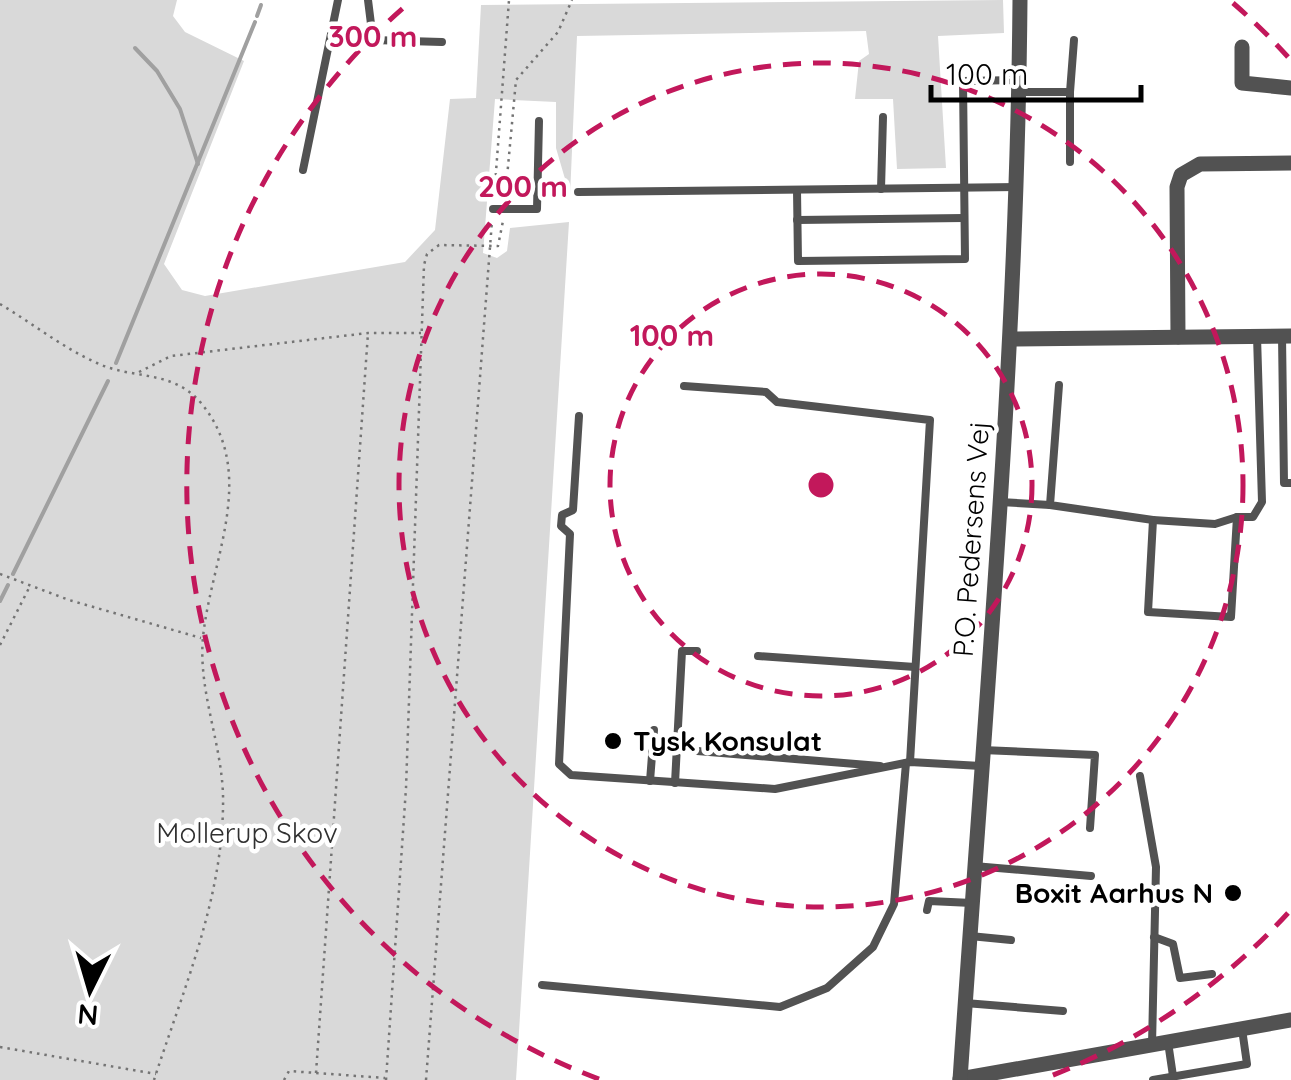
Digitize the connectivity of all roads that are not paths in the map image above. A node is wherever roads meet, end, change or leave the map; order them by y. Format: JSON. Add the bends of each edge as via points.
{"nodes":[{"id":1,"x":338,"y":0,"type":"edge"},
{"id":2,"x":368,"y":0,"type":"edge"},
{"id":3,"x":1020,"y":0,"type":"edge"},
{"id":4,"x":1074,"y":40,"type":"dead end"},
{"id":5,"x":442,"y":42,"type":"dead end"},
{"id":6,"x":1242,"y":47,"type":"dead end"},
{"id":7,"x":1020,"y":86,"type":"junction"},
{"id":8,"x":1291,"y":88,"type":"edge"},
{"id":9,"x":1070,"y":92,"type":"junction"},
{"id":10,"x":883,"y":117,"type":"dead end"},
{"id":11,"x":539,"y":120,"type":"dead end"},
{"id":12,"x":1070,"y":162,"type":"dead end"},
{"id":13,"x":1291,"y":163,"type":"edge"},
{"id":14,"x":303,"y":170,"type":"dead end"},
{"id":15,"x":1018,"y":187,"type":"junction"},
{"id":16,"x":964,"y":188,"type":"junction"},
{"id":17,"x":881,"y":189,"type":"junction"},
{"id":18,"x":797,"y":190,"type":"junction"},
{"id":19,"x":578,"y":192,"type":"dead end"},
{"id":20,"x":493,"y":208,"type":"road end"},
{"id":21,"x":964,"y":218,"type":"junction"},
{"id":22,"x":797,"y":220,"type":"junction"},
{"id":23,"x":1258,"y":336,"type":"junction"},
{"id":24,"x":1286,"y":336,"type":"edge"},
{"id":25,"x":1178,"y":337,"type":"junction"},
{"id":26,"x":1010,"y":339,"type":"junction"},
{"id":27,"x":1059,"y":385,"type":"dead end"},
{"id":28,"x":684,"y":386,"type":"dead end"},
{"id":29,"x":579,"y":416,"type":"dead end"},
{"id":30,"x":1291,"y":483,"type":"edge"},
{"id":31,"x":999,"y":502,"type":"junction"},
{"id":32,"x":1050,"y":506,"type":"junction"},
{"id":33,"x":1237,"y":518,"type":"junction"},
{"id":34,"x":1153,"y":520,"type":"junction"},
{"id":35,"x":697,"y":651,"type":"dead end"},
{"id":36,"x":758,"y":656,"type":"dead end"},
{"id":37,"x":916,"y":667,"type":"junction"},
{"id":38,"x":654,"y":730,"type":"dead end"},
{"id":39,"x":697,"y":751,"type":"dead end"},
{"id":40,"x":982,"y":758,"type":"junction"},
{"id":41,"x":908,"y":763,"type":"junction"},
{"id":42,"x":889,"y":767,"type":"junction"},
{"id":43,"x":1140,"y":776,"type":"dead end"},
{"id":44,"x":650,"y":781,"type":"junction"},
{"id":45,"x":675,"y":783,"type":"junction"},
{"id":46,"x":1090,"y":828,"type":"dead end"},
{"id":47,"x":974,"y":866,"type":"junction"},
{"id":48,"x":1090,"y":876,"type":"dead end"},
{"id":49,"x":972,"y":903,"type":"junction"},
{"id":50,"x":926,"y":910,"type":"dead end"},
{"id":51,"x":969,"y":936,"type":"junction"},
{"id":52,"x":1154,"y":937,"type":"junction"},
{"id":53,"x":1010,"y":940,"type":"dead end"},
{"id":54,"x":1212,"y":974,"type":"dead end"},
{"id":55,"x":542,"y":985,"type":"dead end"},
{"id":56,"x":965,"y":1002,"type":"junction"},
{"id":57,"x":1063,"y":1011,"type":"dead end"},
{"id":58,"x":1291,"y":1020,"type":"edge"},
{"id":59,"x":1242,"y":1029,"type":"junction"},
{"id":60,"x":1160,"y":1043,"type":"junction"},
{"id":61,"x":1001,"y":1076,"type":"edge"},
{"id":62,"x":1173,"y":1076,"type":"junction"},
{"id":63,"x":960,"y":1079,"type":"edge"},
{"id":64,"x":1153,"y":1080,"type":"edge"}],
"edges":[{"from":1,"to":14,"type":"lane"},
{"from":2,"to":5,"type":"lane","via":[[372,40]]},
{"from":3,"to":7,"type":"street","name":"P.O. Pedersens Vej"},
{"from":4,"to":9,"type":"lane"},
{"from":6,"to":8,"type":"street","via":[[1242,83]]},
{"from":7,"to":9,"type":"lane"},
{"from":7,"to":15,"type":"street","name":"P.O. Pedersens Vej"},
{"from":7,"to":16,"type":"lane","via":[[963,81]]},
{"from":9,"to":12,"type":"lane"},
{"from":10,"to":17,"type":"lane"},
{"from":11,"to":20,"type":"lane","via":[[537,208]]},
{"from":13,"to":25,"type":"street","via":[[1200,164],[1180,174]]},
{"from":15,"to":16,"type":"lane"},
{"from":15,"to":26,"type":"street","name":"P.O. Pedersens Vej"},
{"from":16,"to":17,"type":"lane"},
{"from":16,"to":21,"type":"lane"},
{"from":17,"to":18,"type":"lane"},
{"from":18,"to":19,"type":"lane"},
{"from":18,"to":22,"type":"lane"},
{"from":21,"to":22,"type":"lane"},
{"from":21,"to":22,"type":"lane","via":[[965,259],[798,261]]},
{"from":23,"to":24,"type":"street"},
{"from":23,"to":25,"type":"street"},
{"from":23,"to":33,"type":"lane","via":[[1262,502],[1253,518]]},
{"from":24,"to":30,"type":"lane","via":[[1284,483]]},
{"from":25,"to":26,"type":"street"},
{"from":26,"to":31,"type":"street","name":"P.O. Pedersens Vej"},
{"from":27,"to":32,"type":"lane"},
{"from":28,"to":37,"type":"lane","via":[[766,392],[777,402],[930,420]]},
{"from":29,"to":44,"type":"lane","via":[[573,510],[562,514],[561,526],[570,534],[559,764],[572,775]]},
{"from":31,"to":32,"type":"lane"},
{"from":31,"to":40,"type":"street","name":"P.O. Pedersens Vej"},
{"from":32,"to":34,"type":"lane"},
{"from":33,"to":34,"type":"lane","via":[[1216,524]]},
{"from":33,"to":34,"type":"lane","via":[[1231,618],[1148,612]]},
{"from":35,"to":45,"type":"lane","via":[[682,651]]},
{"from":36,"to":37,"type":"lane"},
{"from":37,"to":41,"type":"lane"},
{"from":38,"to":44,"type":"lane"},
{"from":39,"to":42,"type":"lane"},
{"from":40,"to":41,"type":"lane"},
{"from":40,"to":46,"type":"lane","via":[[1095,755]]},
{"from":40,"to":47,"type":"street","name":"P.O. Pedersens Vej"},
{"from":41,"to":42,"type":"lane"},
{"from":41,"to":55,"type":"lane","via":[[894,904],[872,947],[827,988],[780,1007]]},
{"from":42,"to":45,"type":"lane","via":[[785,788]]},
{"from":43,"to":52,"type":"lane","via":[[1156,867]]},
{"from":44,"to":45,"type":"lane"},
{"from":47,"to":48,"type":"lane"},
{"from":47,"to":49,"type":"street","name":"P.O. Pedersens Vej"},
{"from":49,"to":50,"type":"lane","via":[[930,901]]},
{"from":49,"to":51,"type":"street","name":"P.O. Pedersens Vej"},
{"from":51,"to":53,"type":"lane"},
{"from":51,"to":56,"type":"street","name":"P.O. Pedersens Vej"},
{"from":52,"to":54,"type":"lane","via":[[1173,944],[1180,978]]},
{"from":52,"to":60,"type":"lane"},
{"from":56,"to":57,"type":"lane"},
{"from":56,"to":63,"type":"street","name":"P.O. Pedersens Vej"},
{"from":58,"to":59,"type":"street"},
{"from":59,"to":60,"type":"street"},
{"from":59,"to":62,"type":"lane","via":[[1247,1064]]},
{"from":60,"to":61,"type":"street"},
{"from":60,"to":62,"type":"lane"},
{"from":61,"to":63,"type":"street"},
{"from":62,"to":64,"type":"lane"}]}
